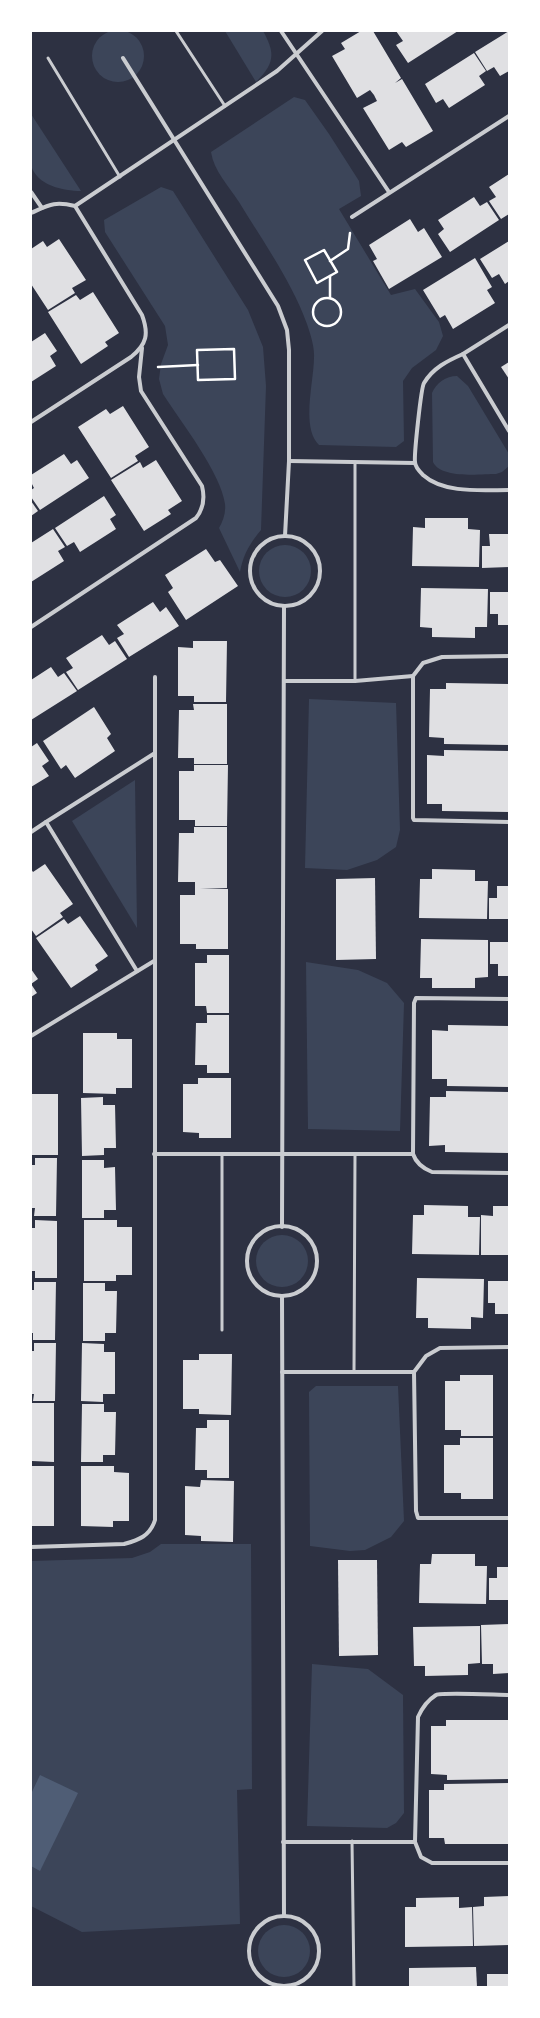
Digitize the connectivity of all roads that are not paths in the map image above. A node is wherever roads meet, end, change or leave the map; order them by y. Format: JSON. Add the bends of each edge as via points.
{"nodes":[{"id":1,"x":176,"y":31,"type":"edge"},
{"id":2,"x":281,"y":31,"type":"edge"},
{"id":3,"x":322,"y":31,"type":"edge"},
{"id":4,"x":296,"y":54,"type":"junction"},
{"id":5,"x":48,"y":58,"type":"dead end"},
{"id":6,"x":123,"y":58,"type":"dead end"},
{"id":7,"x":225,"y":106,"type":"junction"},
{"id":8,"x":509,"y":116,"type":"edge"},
{"id":9,"x":174,"y":141,"type":"junction"},
{"id":10,"x":120,"y":177,"type":"junction"},
{"id":11,"x":31,"y":192,"type":"edge"},
{"id":12,"x":389,"y":192,"type":"junction"},
{"id":13,"x":75,"y":206,"type":"junction"},
{"id":14,"x":42,"y":208,"type":"junction"},
{"id":15,"x":31,"y":213,"type":"edge"},
{"id":16,"x":352,"y":217,"type":"road end"},
{"id":17,"x":509,"y":325,"type":"edge"},
{"id":18,"x":142,"y":348,"type":"junction"},
{"id":19,"x":462,"y":354,"type":"junction"},
{"id":20,"x":31,"y":422,"type":"edge"},
{"id":21,"x":509,"y":431,"type":"edge"},
{"id":22,"x":289,"y":461,"type":"junction"},
{"id":23,"x":355,"y":462,"type":"junction"},
{"id":24,"x":415,"y":463,"type":"junction"},
{"id":25,"x":509,"y":490,"type":"edge"},
{"id":26,"x":285,"y":536,"type":"junction"},
{"id":27,"x":284,"y":606,"type":"junction"},
{"id":28,"x":31,"y":627,"type":"edge"},
{"id":29,"x":509,"y":656,"type":"edge"},
{"id":30,"x":413,"y":676,"type":"junction"},
{"id":31,"x":155,"y":677,"type":"dead end"},
{"id":32,"x":284,"y":681,"type":"junction"},
{"id":33,"x":355,"y":681,"type":"junction"},
{"id":34,"x":155,"y":753,"type":"junction"},
{"id":35,"x":46,"y":822,"type":"junction"},
{"id":36,"x":509,"y":822,"type":"edge"},
{"id":37,"x":31,"y":832,"type":"edge"},
{"id":38,"x":154,"y":961,"type":"junction"},
{"id":39,"x":136,"y":971,"type":"junction"},
{"id":40,"x":509,"y":999,"type":"edge"},
{"id":41,"x":31,"y":1036,"type":"edge"},
{"id":42,"x":154,"y":1154,"type":"junction"},
{"id":43,"x":222,"y":1154,"type":"junction"},
{"id":44,"x":282,"y":1154,"type":"junction"},
{"id":45,"x":355,"y":1154,"type":"junction"},
{"id":46,"x":413,"y":1154,"type":"junction"},
{"id":47,"x":509,"y":1173,"type":"edge"},
{"id":48,"x":282,"y":1227,"type":"junction"},
{"id":49,"x":282,"y":1296,"type":"junction"},
{"id":50,"x":222,"y":1330,"type":"dead end"},
{"id":51,"x":509,"y":1347,"type":"edge"},
{"id":52,"x":282,"y":1372,"type":"junction"},
{"id":53,"x":354,"y":1372,"type":"junction"},
{"id":54,"x":414,"y":1372,"type":"junction"},
{"id":55,"x":509,"y":1518,"type":"edge"},
{"id":56,"x":31,"y":1547,"type":"edge"},
{"id":57,"x":509,"y":1695,"type":"edge"},
{"id":58,"x":352,"y":1841,"type":"junction"},
{"id":59,"x":284,"y":1842,"type":"junction"},
{"id":60,"x":415,"y":1842,"type":"junction"},
{"id":61,"x":509,"y":1863,"type":"edge"},
{"id":62,"x":284,"y":1916,"type":"junction"},
{"id":63,"x":284,"y":1986,"type":"edge"},
{"id":64,"x":354,"y":1987,"type":"edge"}],
"edges":[{"from":1,"to":7,"type":"lane"},
{"from":2,"to":4,"type":"street"},
{"from":3,"to":4,"type":"street"},
{"from":4,"to":7,"type":"street","via":[[277,71]]},
{"from":4,"to":12,"type":"street"},
{"from":5,"to":10,"type":"lane"},
{"from":6,"to":9,"type":"street"},
{"from":7,"to":9,"type":"street"},
{"from":8,"to":12,"type":"street"},
{"from":9,"to":10,"type":"street"},
{"from":9,"to":22,"type":"street","via":[[271,294],[287,330]]},
{"from":10,"to":13,"type":"street"},
{"from":11,"to":14,"type":"street"},
{"from":12,"to":16,"type":"street"},
{"from":13,"to":14,"type":"street","via":[[62,203]]},
{"from":13,"to":18,"type":"street","via":[[142,315],[146,333]]},
{"from":14,"to":15,"type":"street"},
{"from":17,"to":19,"type":"street"},
{"from":18,"to":20,"type":"street"},
{"from":18,"to":28,"type":"street","via":[[139,382],[141,391],[202,486],[202,511],[196,518]]},
{"from":19,"to":21,"type":"street"},
{"from":19,"to":24,"type":"street","via":[[436,369],[422,384]]},
{"from":22,"to":23,"type":"street"},
{"from":22,"to":26,"type":"street"},
{"from":23,"to":24,"type":"street"},
{"from":23,"to":33,"type":"lane"},
{"from":24,"to":25,"type":"street","via":[[423,475],[439,484],[462,489]]},
{"from":26,"to":27,"type":"street","via":[[265,543],[252,560],[250,571],[256,591],[269,602]]},
{"from":26,"to":27,"type":"street","via":[[306,543],[314,551],[320,572],[318,583],[306,600]]},
{"from":27,"to":32,"type":"street"},
{"from":29,"to":30,"type":"street","via":[[442,657],[423,663]]},
{"from":30,"to":33,"type":"street"},
{"from":30,"to":36,"type":"street","via":[[414,820]]},
{"from":31,"to":34,"type":"street"},
{"from":32,"to":33,"type":"street"},
{"from":32,"to":44,"type":"street"},
{"from":34,"to":35,"type":"street"},
{"from":34,"to":38,"type":"street"},
{"from":35,"to":37,"type":"street"},
{"from":35,"to":39,"type":"street"},
{"from":38,"to":39,"type":"street"},
{"from":38,"to":42,"type":"street"},
{"from":39,"to":41,"type":"street"},
{"from":40,"to":46,"type":"street","via":[[416,998]]},
{"from":42,"to":43,"type":"street"},
{"from":42,"to":56,"type":"street","via":[[153,1527],[147,1535],[124,1544]]},
{"from":43,"to":44,"type":"street"},
{"from":43,"to":50,"type":"lane"},
{"from":44,"to":45,"type":"street"},
{"from":44,"to":48,"type":"street"},
{"from":45,"to":46,"type":"street"},
{"from":45,"to":53,"type":"lane"},
{"from":46,"to":47,"type":"street","via":[[425,1169],[432,1172]]},
{"from":48,"to":49,"type":"street","via":[[299,1231],[309,1239],[315,1249],[317,1261],[311,1281],[303,1289]]},
{"from":48,"to":49,"type":"street","via":[[264,1231],[255,1239],[249,1249],[247,1261],[254,1282],[262,1290]]},
{"from":49,"to":52,"type":"street"},
{"from":51,"to":54,"type":"street","via":[[440,1348],[426,1356]]},
{"from":52,"to":53,"type":"street"},
{"from":52,"to":59,"type":"street"},
{"from":53,"to":54,"type":"street"},
{"from":54,"to":55,"type":"street","via":[[418,1518]]},
{"from":57,"to":60,"type":"street","via":[[438,1694],[421,1710],[418,1717]]},
{"from":58,"to":59,"type":"street"},
{"from":58,"to":60,"type":"street"},
{"from":58,"to":64,"type":"lane"},
{"from":59,"to":62,"type":"street"},
{"from":60,"to":61,"type":"street","via":[[421,1857],[432,1863]]},
{"from":62,"to":63,"type":"street","via":[[301,1920],[310,1928],[317,1938],[319,1950],[314,1966],[304,1979]]},
{"from":62,"to":63,"type":"street","via":[[266,1920],[257,1928],[248,1951],[250,1962],[263,1979]]}]}
